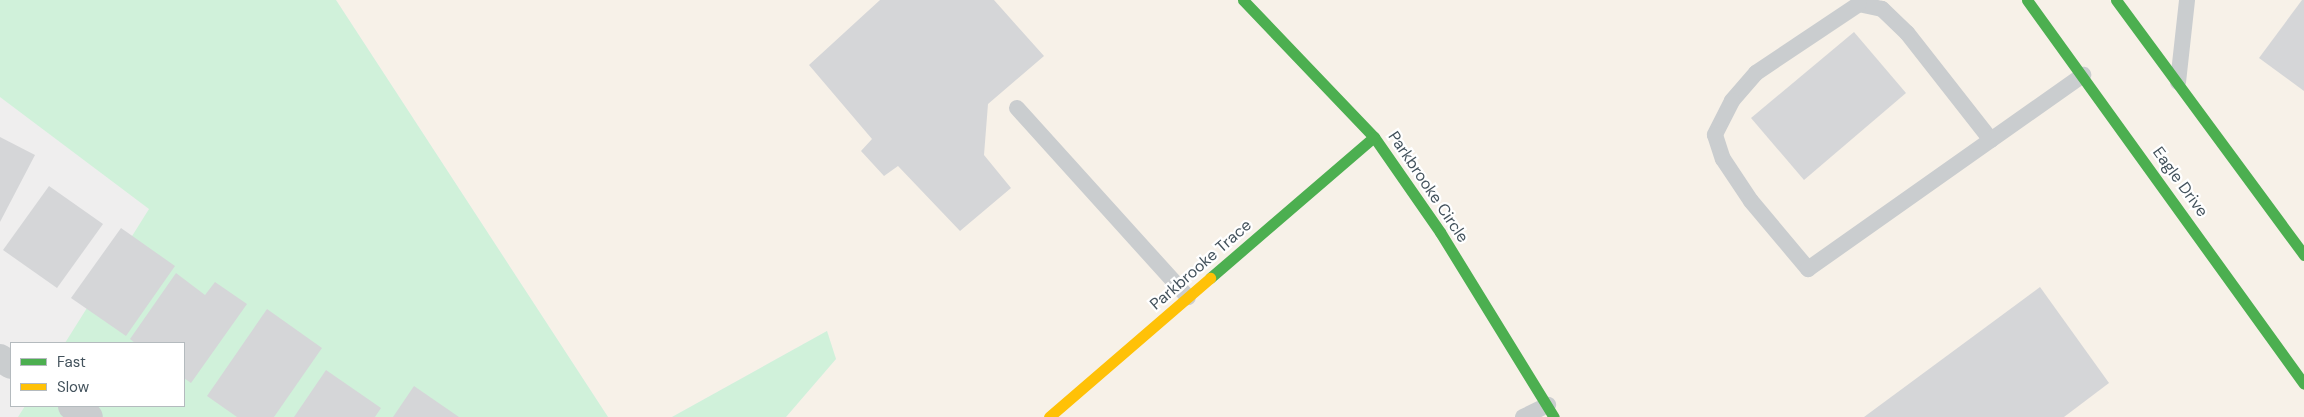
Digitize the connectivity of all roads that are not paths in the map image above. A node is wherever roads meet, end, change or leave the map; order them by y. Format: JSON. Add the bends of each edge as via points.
{"nodes":[{"id":1,"x":2027,"y":0,"type":"edge"},
{"id":2,"x":2116,"y":0,"type":"edge"},
{"id":3,"x":2187,"y":0,"type":"edge"},
{"id":4,"x":1245,"y":1,"type":"edge"},
{"id":5,"x":2083,"y":75,"type":"junction"},
{"id":6,"x":2178,"y":84,"type":"junction"},
{"id":7,"x":1017,"y":108,"type":"dead end"},
{"id":8,"x":1374,"y":137,"type":"junction"},
{"id":9,"x":1991,"y":140,"type":"junction"},
{"id":10,"x":2304,"y":255,"type":"edge"},
{"id":11,"x":1188,"y":297,"type":"junction"},
{"id":12,"x":2304,"y":384,"type":"edge"},
{"id":13,"x":74,"y":407,"type":"edge"},
{"id":14,"x":1551,"y":411,"type":"edge"},
{"id":15,"x":89,"y":417,"type":"edge"},
{"id":16,"x":1049,"y":417,"type":"edge"},
{"id":17,"x":1524,"y":417,"type":"edge"}],
"edges":[{"from":1,"to":5,"type":"street","name":"Eagle Drive"},
{"from":2,"to":6,"type":"street"},
{"from":3,"to":6,"type":"lane","via":[[2179,44]]},
{"from":4,"to":8,"type":"street","name":"Parkbrooke Circle"},
{"from":5,"to":9,"type":"lane"},
{"from":5,"to":12,"type":"street","name":"Eagle Drive"},
{"from":6,"to":10,"type":"street"},
{"from":7,"to":11,"type":"lane"},
{"from":8,"to":11,"type":"street","name":"Parkbrooke Trace"},
{"from":8,"to":14,"type":"street","name":"Parkbrooke Circle","via":[[1440,232]]},
{"from":9,"to":9,"type":"lane","via":[[1907,33],[1882,9],[1860,4],[1756,73],[1732,101],[1715,135],[1723,159],[1751,201],[1808,269]]},
{"from":11,"to":16,"type":"street","name":"Parkbrooke Trace"},
{"from":13,"to":15,"type":"street"},
{"from":14,"to":17,"type":"lane"}]}
